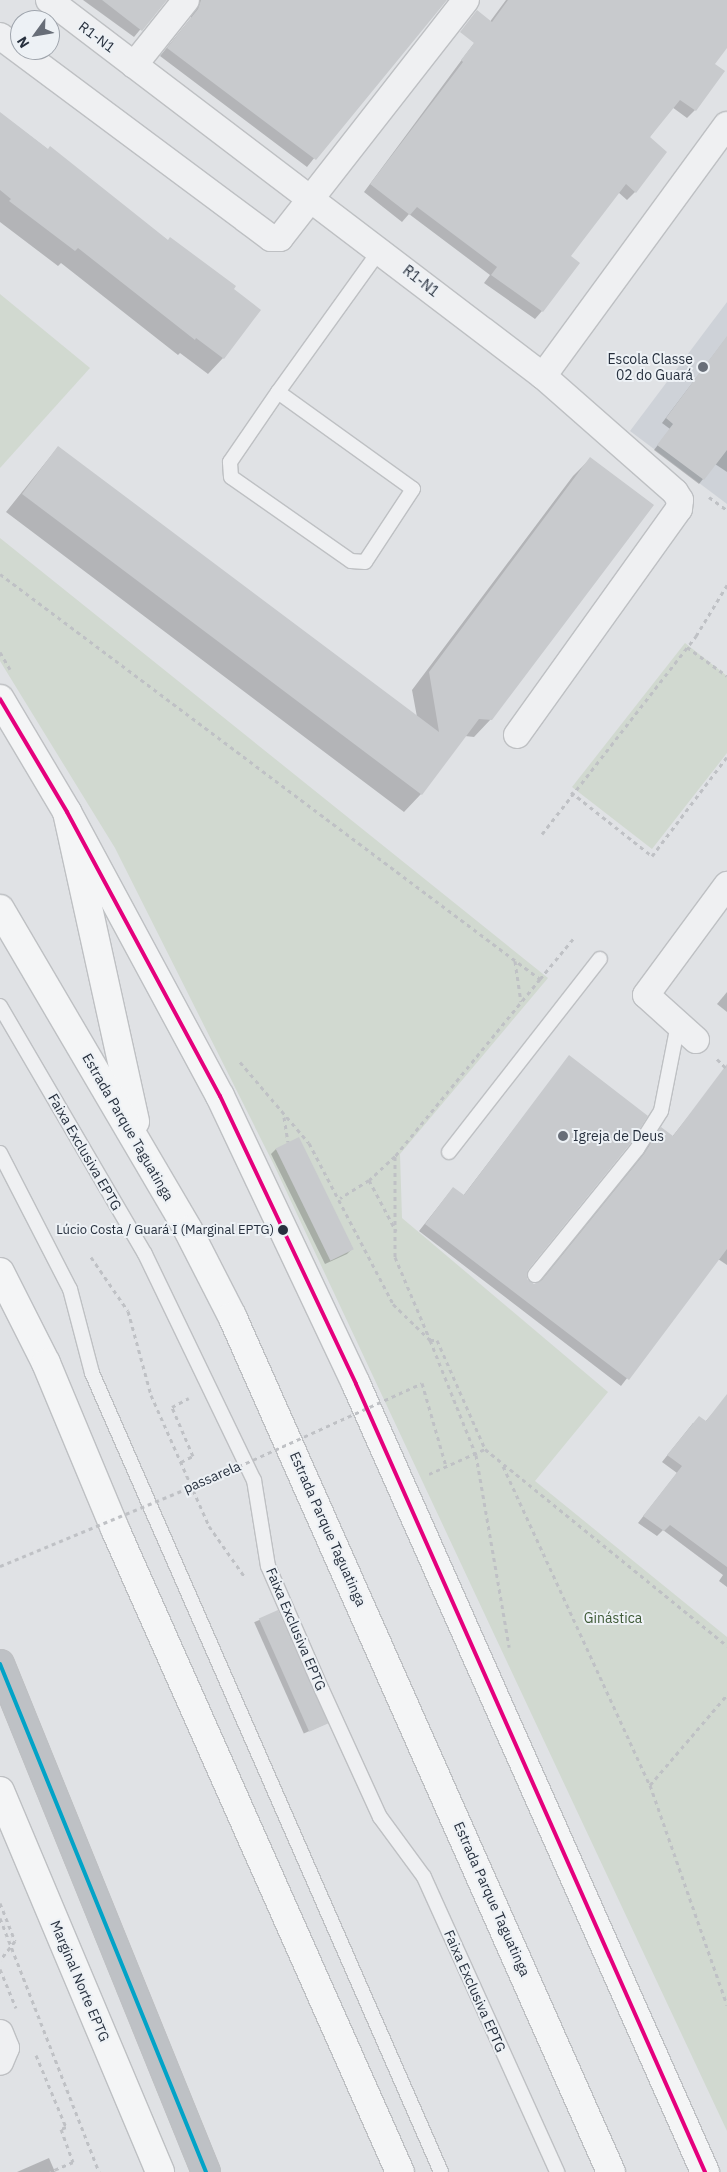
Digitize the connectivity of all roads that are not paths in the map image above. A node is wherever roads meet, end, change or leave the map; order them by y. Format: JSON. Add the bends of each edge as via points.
{"nodes":[{"id":1,"x":49,"y":0,"type":"edge"},
{"id":2,"x":186,"y":0,"type":"edge"},
{"id":3,"x":466,"y":0,"type":"edge"},
{"id":4,"x":0,"y":36,"type":"edge"},
{"id":5,"x":134,"y":65,"type":"junction"},
{"id":6,"x":727,"y":125,"type":"edge"},
{"id":7,"x":313,"y":198,"type":"junction"},
{"id":8,"x":380,"y":250,"type":"junction"},
{"id":9,"x":543,"y":376,"type":"junction"},
{"id":10,"x":278,"y":392,"type":"junction"},
{"id":11,"x":0,"y":699,"type":"edge"},
{"id":12,"x":517,"y":735,"type":"dead end"},
{"id":13,"x":67,"y":812,"type":"junction"},
{"id":14,"x":727,"y":885,"type":"edge"},
{"id":15,"x":0,"y":909,"type":"edge"},
{"id":16,"x":600,"y":959,"type":"dead end"},
{"id":17,"x":0,"y":1006,"type":"edge"},
{"id":18,"x":687,"y":1032,"type":"joint"},
{"id":19,"x":141,"y":1148,"type":"junction"},
{"id":20,"x":449,"y":1152,"type":"dead end"},
{"id":21,"x":0,"y":1153,"type":"edge"},
{"id":22,"x":0,"y":1272,"type":"edge"},
{"id":23,"x":535,"y":1275,"type":"dead end"},
{"id":24,"x":0,"y":1664,"type":"edge"},
{"id":25,"x":0,"y":1791,"type":"edge"},
{"id":26,"x":0,"y":2033,"type":"edge"},
{"id":27,"x":0,"y":2062,"type":"edge"},
{"id":28,"x":160,"y":2172,"type":"edge"},
{"id":29,"x":206,"y":2172,"type":"edge"},
{"id":30,"x":400,"y":2172,"type":"edge"},
{"id":31,"x":441,"y":2172,"type":"edge"},
{"id":32,"x":557,"y":2172,"type":"edge"},
{"id":33,"x":611,"y":2172,"type":"edge"},
{"id":34,"x":705,"y":2172,"type":"edge"}],
"edges":[{"from":1,"to":5,"type":"street","name":"R1-N1"},
{"from":2,"to":5,"type":"street"},
{"from":3,"to":7,"type":"street"},
{"from":4,"to":7,"type":"street","via":[[270,238],[280,238],[287,232]]},
{"from":5,"to":7,"type":"street","name":"R1-N1"},
{"from":6,"to":9,"type":"street"},
{"from":7,"to":8,"type":"street","name":"R1-N1"},
{"from":8,"to":9,"type":"street","name":"R1-N1"},
{"from":8,"to":10,"type":"lane"},
{"from":9,"to":12,"type":"street","name":"R1-N1","via":[[675,492],[680,500],[679,509]]},
{"from":10,"to":10,"type":"lane","via":[[230,462],[231,477],[351,561],[364,562],[414,489]]},
{"from":11,"to":13,"type":"main road"},
{"from":13,"to":19,"type":"main road"},
{"from":13,"to":34,"type":"main road","via":[[220,1096],[401,1487]]},
{"from":14,"to":18,"type":"street","via":[[646,995]]},
{"from":15,"to":19,"type":"main road","name":"Estrada Parque Taguatinga"},
{"from":16,"to":20,"type":"lane"},
{"from":17,"to":32,"type":"lane","name":"Faixa Exclusiva EPTG","via":[[145,1254],[254,1480],[268,1566],[322,1690],[380,1817],[424,1877]]},
{"from":18,"to":23,"type":"lane","via":[[661,1111],[637,1149]]},
{"from":19,"to":33,"type":"main road","name":"Estrada Parque Taguatinga","via":[[232,1316]]},
{"from":21,"to":31,"type":"lane","via":[[70,1289],[92,1373]]},
{"from":22,"to":30,"type":"main road","via":[[46,1363],[115,1529]]},
{"from":24,"to":29,"type":"main road"},
{"from":25,"to":28,"type":"main road","name":"Marginal Norte EPTG"},
{"from":26,"to":27,"type":"street","via":[[6,2048]]}]}
